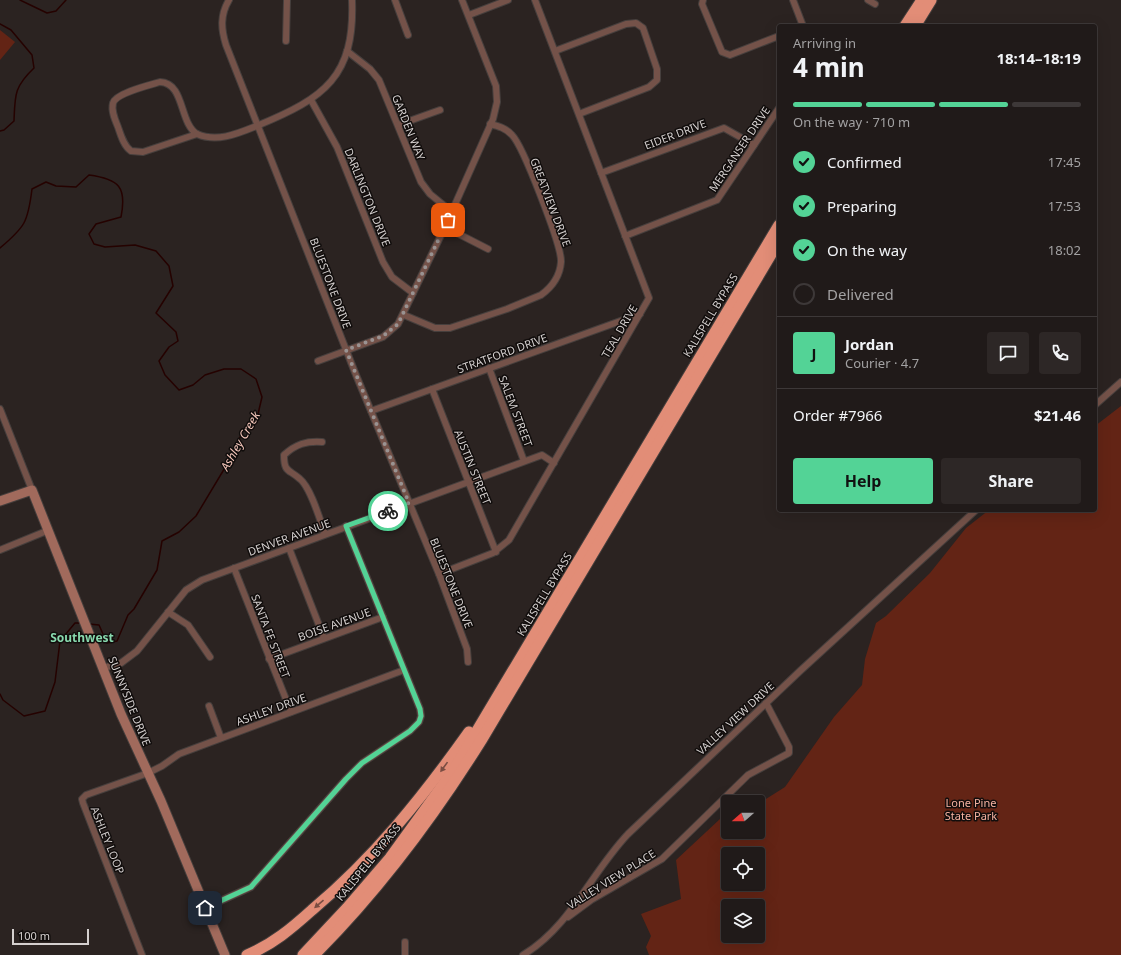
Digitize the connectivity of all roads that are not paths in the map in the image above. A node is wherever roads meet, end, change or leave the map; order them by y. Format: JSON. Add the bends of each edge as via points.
{"nodes":[{"id":1,"x":229,"y":0,"type":"edge"},
{"id":2,"x":287,"y":0,"type":"edge"},
{"id":3,"x":352,"y":0,"type":"edge"},
{"id":4,"x":395,"y":0,"type":"edge"},
{"id":5,"x":462,"y":0,"type":"edge"},
{"id":6,"x":508,"y":0,"type":"edge"},
{"id":7,"x":535,"y":0,"type":"edge"},
{"id":8,"x":703,"y":0,"type":"edge"},
{"id":9,"x":793,"y":0,"type":"edge"},
{"id":10,"x":868,"y":0,"type":"edge"},
{"id":11,"x":922,"y":0,"type":"edge"},
{"id":12,"x":931,"y":0,"type":"edge"},
{"id":13,"x":875,"y":4,"type":"dead end"},
{"id":14,"x":469,"y":15,"type":"junction"},
{"id":15,"x":802,"y":24,"type":"edge"},
{"id":16,"x":906,"y":24,"type":"edge"},
{"id":17,"x":916,"y":24,"type":"edge"},
{"id":18,"x":408,"y":35,"type":"dead end"},
{"id":19,"x":777,"y":37,"type":"edge"},
{"id":20,"x":286,"y":41,"type":"dead end"},
{"id":21,"x":555,"y":51,"type":"junction"},
{"id":22,"x":347,"y":52,"type":"junction"},
{"id":23,"x":311,"y":100,"type":"junction"},
{"id":24,"x":440,"y":110,"type":"dead end"},
{"id":25,"x":777,"y":111,"type":"edge"},
{"id":26,"x":579,"y":114,"type":"junction"},
{"id":27,"x":490,"y":124,"type":"junction"},
{"id":28,"x":257,"y":125,"type":"junction"},
{"id":29,"x":398,"y":125,"type":"junction"},
{"id":30,"x":197,"y":134,"type":"junction"},
{"id":31,"x":754,"y":145,"type":"junction"},
{"id":32,"x":601,"y":173,"type":"junction"},
{"id":33,"x":452,"y":212,"type":"junction"},
{"id":34,"x":445,"y":228,"type":"junction"},
{"id":35,"x":777,"y":228,"type":"edge"},
{"id":36,"x":626,"y":236,"type":"junction"},
{"id":37,"x":777,"y":245,"type":"edge"},
{"id":38,"x":488,"y":248,"type":"dead end"},
{"id":39,"x":413,"y":293,"type":"junction"},
{"id":40,"x":640,"y":314,"type":"junction"},
{"id":41,"x":404,"y":315,"type":"junction"},
{"id":42,"x":346,"y":350,"type":"junction"},
{"id":43,"x":318,"y":360,"type":"dead end"},
{"id":44,"x":489,"y":368,"type":"junction"},
{"id":45,"x":1121,"y":382,"type":"edge"},
{"id":46,"x":432,"y":389,"type":"junction"},
{"id":47,"x":1097,"y":403,"type":"edge"},
{"id":48,"x":0,"y":409,"type":"edge"},
{"id":49,"x":371,"y":411,"type":"junction"},
{"id":50,"x":322,"y":442,"type":"dead end"},
{"id":51,"x":524,"y":462,"type":"junction"},
{"id":52,"x":554,"y":463,"type":"junction"},
{"id":53,"x":469,"y":481,"type":"junction"},
{"id":54,"x":32,"y":490,"type":"junction"},
{"id":55,"x":0,"y":501,"type":"edge"},
{"id":56,"x":409,"y":503,"type":"junction"},
{"id":57,"x":974,"y":512,"type":"edge"},
{"id":58,"x":346,"y":526,"type":"junction"},
{"id":59,"x":49,"y":530,"type":"junction"},
{"id":60,"x":325,"y":534,"type":"junction"},
{"id":61,"x":289,"y":548,"type":"junction"},
{"id":62,"x":0,"y":550,"type":"edge"},
{"id":63,"x":496,"y":552,"type":"junction"},
{"id":64,"x":234,"y":568,"type":"junction"},
{"id":65,"x":439,"y":574,"type":"junction"},
{"id":66,"x":168,"y":612,"type":"junction"},
{"id":67,"x":383,"y":617,"type":"junction"},
{"id":68,"x":324,"y":638,"type":"junction"},
{"id":69,"x":210,"y":657,"type":"dead end"},
{"id":70,"x":270,"y":659,"type":"junction"},
{"id":71,"x":468,"y":662,"type":"dead end"},
{"id":72,"x":103,"y":668,"type":"junction"},
{"id":73,"x":404,"y":670,"type":"junction"},
{"id":74,"x":501,"y":691,"type":"junction"},
{"id":75,"x":766,"y":703,"type":"junction"},
{"id":76,"x":209,"y":706,"type":"dead end"},
{"id":77,"x":290,"y":712,"type":"junction"},
{"id":78,"x":221,"y":738,"type":"junction"},
{"id":79,"x":148,"y":773,"type":"junction"},
{"id":80,"x":205,"y":908,"type":"junction"},
{"id":81,"x":565,"y":919,"type":"junction"},
{"id":82,"x":405,"y":942,"type":"dead end"},
{"id":83,"x":142,"y":955,"type":"edge"},
{"id":84,"x":225,"y":955,"type":"edge"},
{"id":85,"x":247,"y":955,"type":"edge"},
{"id":86,"x":303,"y":955,"type":"edge"},
{"id":87,"x":314,"y":955,"type":"edge"},
{"id":88,"x":405,"y":955,"type":"edge"},
{"id":89,"x":523,"y":955,"type":"edge"}],
"edges":[{"from":1,"to":28,"type":"street","name":"BLUESTONE DRIVE","via":[[222,15],[223,35]]},
{"from":2,"to":20,"type":"street"},
{"from":3,"to":22,"type":"street","via":[[352,30]]},
{"from":4,"to":18,"type":"street"},
{"from":5,"to":14,"type":"street"},
{"from":6,"to":14,"type":"street"},
{"from":7,"to":21,"type":"street","name":"TEAL DRIVE"},
{"from":8,"to":19,"type":"street","via":[[702,4],[722,52],[730,55]]},
{"from":9,"to":15,"type":"street"},
{"from":10,"to":13,"type":"street"},
{"from":11,"to":16,"type":"highway"},
{"from":12,"to":17,"type":"highway"},
{"from":14,"to":27,"type":"street","via":[[496,86],[497,102]]},
{"from":21,"to":26,"type":"street","name":"TEAL DRIVE"},
{"from":21,"to":26,"type":"street","via":[[626,24],[636,23],[643,28],[657,69],[656,82]]},
{"from":22,"to":23,"type":"street","via":[[334,78]]},
{"from":22,"to":29,"type":"street","name":"GARDEN WAY","via":[[370,69],[379,80]]},
{"from":23,"to":28,"type":"street"},
{"from":23,"to":39,"type":"street","name":"DARLINGTON DRIVE","via":[[337,147],[383,262],[392,277]]},
{"from":24,"to":29,"type":"street"},
{"from":25,"to":31,"type":"street","name":"MERGANSER DRIVE"},
{"from":26,"to":32,"type":"street","name":"TEAL DRIVE"},
{"from":27,"to":33,"type":"street"},
{"from":27,"to":41,"type":"street","name":"GREATVIEW DRIVE","via":[[511,134],[519,146],[559,247],[560,265],[556,279],[550,288],[536,297],[455,327],[435,328]]},
{"from":28,"to":30,"type":"street","via":[[222,137]]},
{"from":28,"to":42,"type":"street","name":"BLUESTONE DRIVE"},
{"from":29,"to":33,"type":"street","name":"GARDEN WAY","via":[[423,186]]},
{"from":30,"to":30,"type":"street","via":[[143,152],[131,151],[126,146],[115,119],[112,108],[114,101],[119,96],[156,83],[167,84],[175,92],[189,126]]},
{"from":31,"to":32,"type":"street","name":"EIDER DRIVE","via":[[724,128]]},
{"from":31,"to":36,"type":"street","name":"MERGANSER DRIVE","via":[[717,200]]},
{"from":32,"to":36,"type":"street","name":"TEAL DRIVE"},
{"from":33,"to":34,"type":"street"},
{"from":34,"to":38,"type":"street"},
{"from":34,"to":39,"type":"street"},
{"from":35,"to":74,"type":"highway","name":"KALISPELL BYPASS"},
{"from":36,"to":40,"type":"street","name":"TEAL DRIVE","via":[[649,298]]},
{"from":37,"to":87,"type":"highway","name":"KALISPELL BYPASS","via":[[452,785],[420,832],[380,883]]},
{"from":39,"to":41,"type":"street"},
{"from":40,"to":44,"type":"street","name":"STRATFORD DRIVE"},
{"from":40,"to":52,"type":"street","name":"TEAL DRIVE"},
{"from":41,"to":42,"type":"street","via":[[396,328],[389,333]]},
{"from":42,"to":43,"type":"street"},
{"from":42,"to":49,"type":"street","name":"BLUESTONE DRIVE"},
{"from":44,"to":46,"type":"street","name":"STRATFORD DRIVE"},
{"from":44,"to":51,"type":"street","name":"SALEM STREET"},
{"from":45,"to":47,"type":"street"},
{"from":46,"to":49,"type":"street","name":"STRATFORD DRIVE"},
{"from":46,"to":53,"type":"street","name":"AUSTIN STREET"},
{"from":48,"to":54,"type":"street","name":"SUNNYSIDE DRIVE"},
{"from":49,"to":56,"type":"street","name":"BLUESTONE DRIVE"},
{"from":50,"to":60,"type":"street","via":[[307,441],[292,448],[284,455],[284,465],[289,473],[301,479]]},
{"from":51,"to":52,"type":"street","name":"DENVER AVENUE","via":[[542,456]]},
{"from":51,"to":53,"type":"street","name":"DENVER AVENUE"},
{"from":52,"to":63,"type":"street","name":"TEAL DRIVE","via":[[513,534]]},
{"from":53,"to":56,"type":"street","name":"DENVER AVENUE"},
{"from":53,"to":63,"type":"street","name":"AUSTIN STREET"},
{"from":54,"to":55,"type":"street"},
{"from":54,"to":59,"type":"street","name":"SUNNYSIDE DRIVE"},
{"from":56,"to":58,"type":"street","name":"DENVER AVENUE"},
{"from":56,"to":65,"type":"street","name":"BLUESTONE DRIVE"},
{"from":57,"to":75,"type":"street","name":"VALLEY VIEW DRIVE"},
{"from":58,"to":60,"type":"street","name":"DENVER AVENUE"},
{"from":58,"to":67,"type":"street"},
{"from":59,"to":62,"type":"street"},
{"from":59,"to":72,"type":"street","name":"SUNNYSIDE DRIVE"},
{"from":60,"to":61,"type":"street","name":"DENVER AVENUE"},
{"from":61,"to":64,"type":"street","name":"DENVER AVENUE"},
{"from":61,"to":68,"type":"street"},
{"from":63,"to":65,"type":"street","name":"TEAL DRIVE"},
{"from":64,"to":66,"type":"street","name":"DENVER AVENUE","via":[[191,586]]},
{"from":64,"to":70,"type":"street","name":"SANTA FE STREET"},
{"from":65,"to":71,"type":"street","name":"BLUESTONE DRIVE","via":[[467,649]]},
{"from":66,"to":69,"type":"street","via":[[188,625]]},
{"from":66,"to":72,"type":"street","name":"DENVER AVENUE","via":[[136,651],[121,663]]},
{"from":67,"to":68,"type":"street","name":"BOISE AVENUE"},
{"from":67,"to":73,"type":"street"},
{"from":68,"to":70,"type":"street","name":"BOISE AVENUE"},
{"from":70,"to":77,"type":"street","name":"SANTA FE STREET"},
{"from":72,"to":79,"type":"street","name":"SUNNYSIDE DRIVE"},
{"from":73,"to":77,"type":"street","name":"ASHLEY DRIVE"},
{"from":73,"to":80,"type":"street","via":[[420,709],[419,722],[410,731],[362,763],[251,887]]},
{"from":74,"to":85,"type":"highway","one_way":true,"via":[[420,799],[368,858],[333,892],[283,934]]},
{"from":74,"to":86,"type":"highway","name":"KALISPELL BYPASS","via":[[452,771],[408,834],[357,897]]},
{"from":75,"to":81,"type":"street","name":"VALLEY VIEW DRIVE","via":[[618,844]]},
{"from":75,"to":81,"type":"street","name":"VALLEY VIEW PLACE","via":[[789,747],[789,753],[748,775],[662,859],[591,900]]},
{"from":76,"to":78,"type":"street"},
{"from":77,"to":78,"type":"street","name":"ASHLEY DRIVE"},
{"from":78,"to":79,"type":"street","name":"ASHLEY DRIVE","via":[[179,754]]},
{"from":79,"to":80,"type":"street","name":"SUNNYSIDE DRIVE"},
{"from":79,"to":83,"type":"street","name":"ASHLEY LOOP","via":[[91,793],[82,799]]},
{"from":80,"to":84,"type":"street","name":"SUNNYSIDE DRIVE"},
{"from":81,"to":89,"type":"street","name":"VALLEY VIEW DRIVE"},
{"from":82,"to":88,"type":"street"}]}
